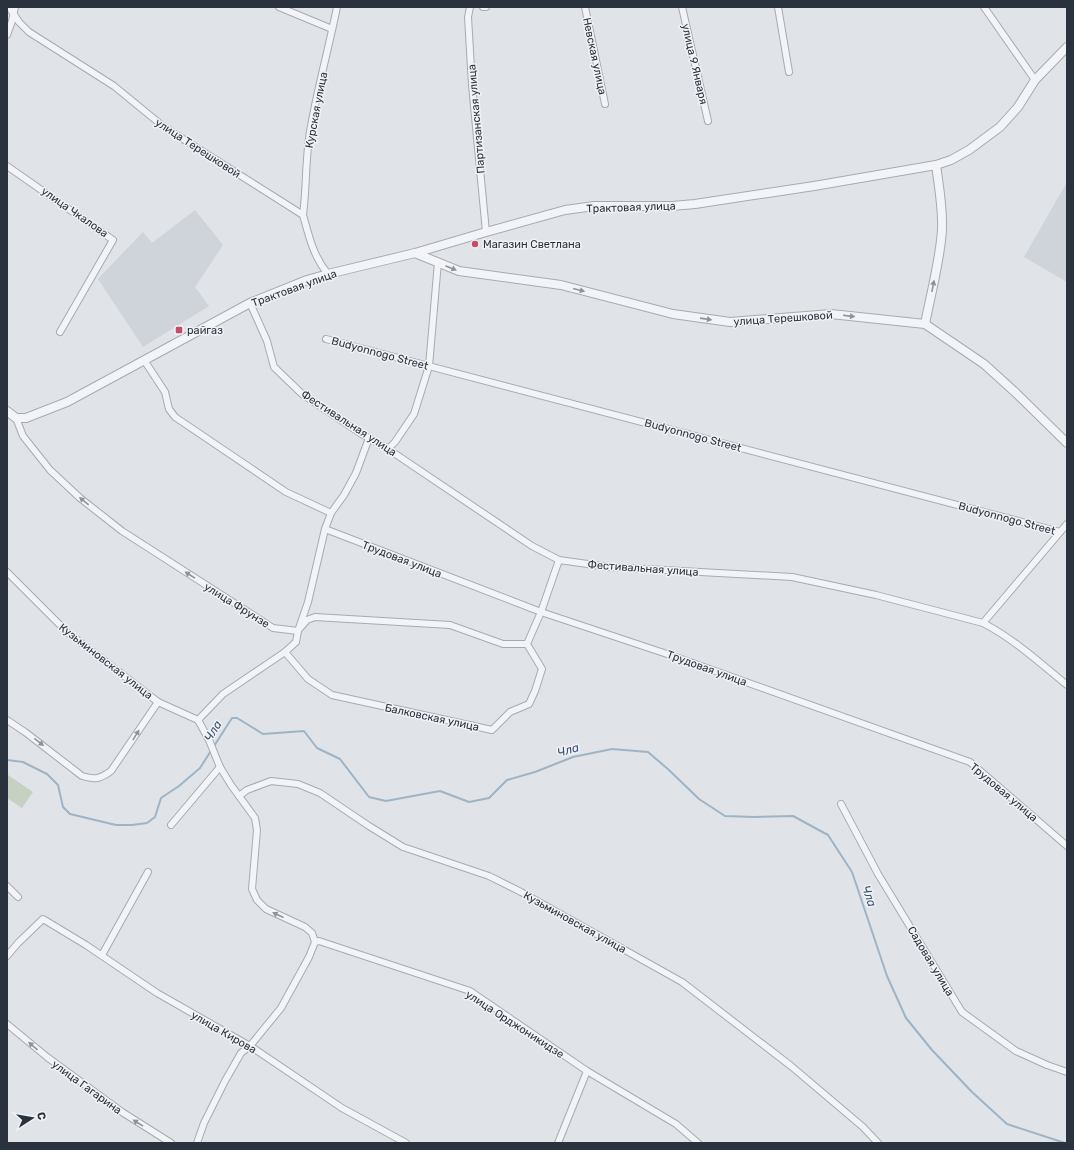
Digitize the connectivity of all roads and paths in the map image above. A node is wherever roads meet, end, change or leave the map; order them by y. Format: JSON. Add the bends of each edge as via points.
{"nodes":[{"id":1,"x":9,"y":7,"type":"edge"},
{"id":2,"x":279,"y":7,"type":"edge"},
{"id":3,"x":337,"y":7,"type":"edge"},
{"id":4,"x":470,"y":7,"type":"edge"},
{"id":5,"x":483,"y":7,"type":"edge"},
{"id":6,"x":486,"y":7,"type":"edge"},
{"id":7,"x":585,"y":7,"type":"edge"},
{"id":8,"x":682,"y":7,"type":"edge"},
{"id":9,"x":778,"y":7,"type":"edge"},
{"id":10,"x":984,"y":7,"type":"edge"},
{"id":11,"x":14,"y":10,"type":"edge"},
{"id":12,"x":332,"y":29,"type":"junction"},
{"id":13,"x":7,"y":36,"type":"edge"},
{"id":14,"x":1067,"y":47,"type":"edge"},
{"id":15,"x":789,"y":72,"type":"dead end"},
{"id":16,"x":1035,"y":80,"type":"junction"},
{"id":17,"x":605,"y":104,"type":"dead end"},
{"id":18,"x":708,"y":121,"type":"dead end"},
{"id":19,"x":936,"y":165,"type":"junction"},
{"id":20,"x":7,"y":166,"type":"edge"},
{"id":21,"x":304,"y":214,"type":"junction"},
{"id":22,"x":486,"y":232,"type":"junction"},
{"id":23,"x":415,"y":253,"type":"junction"},
{"id":24,"x":438,"y":262,"type":"junction"},
{"id":25,"x":328,"y":274,"type":"junction"},
{"id":26,"x":250,"y":303,"type":"junction"},
{"id":27,"x":925,"y":324,"type":"junction"},
{"id":28,"x":60,"y":332,"type":"dead end"},
{"id":29,"x":326,"y":339,"type":"dead end"},
{"id":30,"x":144,"y":360,"type":"junction"},
{"id":31,"x":429,"y":366,"type":"junction"},
{"id":32,"x":10,"y":414,"type":"edge"},
{"id":33,"x":369,"y":438,"type":"junction"},
{"id":34,"x":1067,"y":443,"type":"edge"},
{"id":35,"x":388,"y":449,"type":"junction"},
{"id":36,"x":331,"y":513,"type":"junction"},
{"id":37,"x":1067,"y":524,"type":"edge"},
{"id":38,"x":325,"y":529,"type":"junction"},
{"id":39,"x":1060,"y":532,"type":"junction"},
{"id":40,"x":559,"y":560,"type":"junction"},
{"id":41,"x":7,"y":572,"type":"edge"},
{"id":42,"x":541,"y":612,"type":"junction"},
{"id":43,"x":983,"y":623,"type":"junction"},
{"id":44,"x":298,"y":631,"type":"junction"},
{"id":45,"x":528,"y":644,"type":"junction"},
{"id":46,"x":285,"y":652,"type":"junction"},
{"id":47,"x":1067,"y":685,"type":"edge"},
{"id":48,"x":158,"y":702,"type":"junction"},
{"id":49,"x":7,"y":720,"type":"edge"},
{"id":50,"x":198,"y":720,"type":"junction"},
{"id":51,"x":220,"y":767,"type":"junction"},
{"id":52,"x":238,"y":796,"type":"junction"},
{"id":53,"x":841,"y":804,"type":"dead end"},
{"id":54,"x":172,"y":825,"type":"dead end"},
{"id":55,"x":1067,"y":846,"type":"edge"},
{"id":56,"x":148,"y":872,"type":"dead end"},
{"id":57,"x":7,"y":886,"type":"edge"},
{"id":58,"x":18,"y":897,"type":"dead end"},
{"id":59,"x":315,"y":942,"type":"junction"},
{"id":60,"x":102,"y":955,"type":"junction"},
{"id":61,"x":7,"y":956,"type":"edge"},
{"id":62,"x":7,"y":1024,"type":"edge"},
{"id":63,"x":250,"y":1046,"type":"junction"},
{"id":64,"x":587,"y":1071,"type":"junction"},
{"id":65,"x":1067,"y":1072,"type":"edge"},
{"id":66,"x":878,"y":1142,"type":"edge"},
{"id":67,"x":172,"y":1143,"type":"edge"},
{"id":68,"x":197,"y":1143,"type":"edge"},
{"id":69,"x":406,"y":1143,"type":"edge"},
{"id":70,"x":558,"y":1143,"type":"edge"},
{"id":71,"x":698,"y":1143,"type":"edge"}],
"edges":[{"from":1,"to":11,"type":"street","name":"улица Терешковой"},
{"from":2,"to":12,"type":"street"},
{"from":3,"to":12,"type":"street","name":"Курская улица"},
{"from":4,"to":22,"type":"street","name":"Партизанская улица","via":[[468,17],[472,85]]},
{"from":5,"to":6,"type":"street"},
{"from":7,"to":17,"type":"street","name":"Невская улица"},
{"from":8,"to":18,"type":"street","name":"улица 9 Января"},
{"from":9,"to":15,"type":"street"},
{"from":10,"to":16,"type":"street"},
{"from":11,"to":13,"type":"street"},
{"from":11,"to":21,"type":"street","name":"улица Терешковой","via":[[19,22],[29,32],[114,86],[164,127]]},
{"from":12,"to":21,"type":"street","name":"Курская улица","via":[[311,127]]},
{"from":14,"to":16,"type":"street","name":"Трактовая улица"},
{"from":16,"to":19,"type":"street","name":"Трактовая улица","via":[[1018,107],[1000,126],[969,150]]},
{"from":19,"to":22,"type":"street","name":"Трактовая улица","via":[[695,204],[594,206],[572,209]]},
{"from":27,"to":19,"type":"street","one_way":true,"via":[[941,243],[942,202]]},
{"from":20,"to":28,"type":"street","name":"улица Чкалова","via":[[113,240]]},
{"from":21,"to":25,"type":"street","via":[[319,263]]},
{"from":22,"to":23,"type":"street","name":"Трактовая улица"},
{"from":23,"to":24,"type":"street","name":"улица Терешковой"},
{"from":23,"to":25,"type":"street","name":"Трактовая улица"},
{"from":24,"to":27,"type":"street","name":"улица Терешковой","one_way":true,"via":[[459,271],[561,285],[673,314],[730,322],[831,314]]},
{"from":24,"to":31,"type":"street"},
{"from":25,"to":26,"type":"street","name":"Трактовая улица"},
{"from":26,"to":30,"type":"street","name":"Трактовая улица"},
{"from":26,"to":33,"type":"street","name":"Фестивальная улица","via":[[267,341],[274,367],[302,394]]},
{"from":27,"to":34,"type":"street","name":"улица Терешковой","via":[[984,364]]},
{"from":29,"to":31,"type":"street","name":"Budyonnogo Street"},
{"from":30,"to":32,"type":"street","name":"Трактовая улица","via":[[67,402],[26,418]]},
{"from":30,"to":36,"type":"street","via":[[165,392],[169,409],[175,417],[286,492]]},
{"from":31,"to":35,"type":"street","via":[[414,414]]},
{"from":31,"to":39,"type":"street","name":"Budyonnogo Street"},
{"from":44,"to":32,"type":"street","name":"улица Фрунзе","one_way":true,"via":[[273,628],[122,531],[50,470]]},
{"from":33,"to":35,"type":"street","name":"Фестивальная улица"},
{"from":33,"to":36,"type":"street","via":[[356,473]]},
{"from":35,"to":40,"type":"street","name":"Фестивальная улица","via":[[532,546]]},
{"from":36,"to":38,"type":"street"},
{"from":37,"to":39,"type":"street"},
{"from":38,"to":42,"type":"street","name":"Трудовая улица"},
{"from":38,"to":44,"type":"street","via":[[308,602]]},
{"from":39,"to":43,"type":"street"},
{"from":40,"to":42,"type":"street"},
{"from":40,"to":43,"type":"street","name":"Фестивальная улица","via":[[609,567],[792,577],[876,595]]},
{"from":41,"to":48,"type":"street","name":"Кузьминовская улица","via":[[67,632]]},
{"from":42,"to":45,"type":"street"},
{"from":42,"to":55,"type":"street","name":"Трудовая улица","via":[[673,656],[970,762]]},
{"from":43,"to":47,"type":"street","name":"Фестивальная улица","via":[[999,631]]},
{"from":44,"to":45,"type":"street","via":[[314,617],[367,619],[450,625],[503,644]]},
{"from":44,"to":46,"type":"street","via":[[296,642]]},
{"from":45,"to":46,"type":"street","name":"Балковская улица","via":[[542,670],[535,691],[529,704],[510,712],[492,730],[332,696],[308,679]]},
{"from":46,"to":50,"type":"street","via":[[223,694]]},
{"from":49,"to":48,"type":"street","one_way":true,"via":[[82,776],[92,779],[111,771]]},
{"from":48,"to":50,"type":"street","name":"Кузьминовская улица"},
{"from":50,"to":51,"type":"street"},
{"from":51,"to":52,"type":"street"},
{"from":51,"to":54,"type":"street"},
{"from":59,"to":52,"type":"street","one_way":true,"via":[[312,933],[305,927],[266,909],[257,900],[252,889],[257,830],[255,818]]},
{"from":52,"to":66,"type":"street","name":"Кузьминовская улица","via":[[246,790],[271,781],[298,784],[320,793],[403,847],[489,876],[521,892],[682,982],[791,1066]]},
{"from":53,"to":65,"type":"street","name":"Садовая улица","via":[[878,874],[962,1012],[1016,1051]]},
{"from":56,"to":60,"type":"street"},
{"from":57,"to":58,"type":"street"},
{"from":59,"to":63,"type":"street","via":[[281,1008]]},
{"from":59,"to":64,"type":"street","name":"улица Орджоникидзе","via":[[319,941],[470,991]]},
{"from":60,"to":61,"type":"street","name":"улица Кирова","via":[[43,919]]},
{"from":60,"to":63,"type":"street","name":"улица Кирова","via":[[157,993]]},
{"from":67,"to":62,"type":"street","name":"улица Гагарина","one_way":true,"via":[[122,1112]]},
{"from":63,"to":68,"type":"street","via":[[241,1053],[225,1081]]},
{"from":63,"to":69,"type":"street","name":"улица Кирова","via":[[342,1108]]},
{"from":64,"to":70,"type":"street"},
{"from":64,"to":71,"type":"street","name":"улица Орджоникидзе","via":[[676,1124]]}]}
